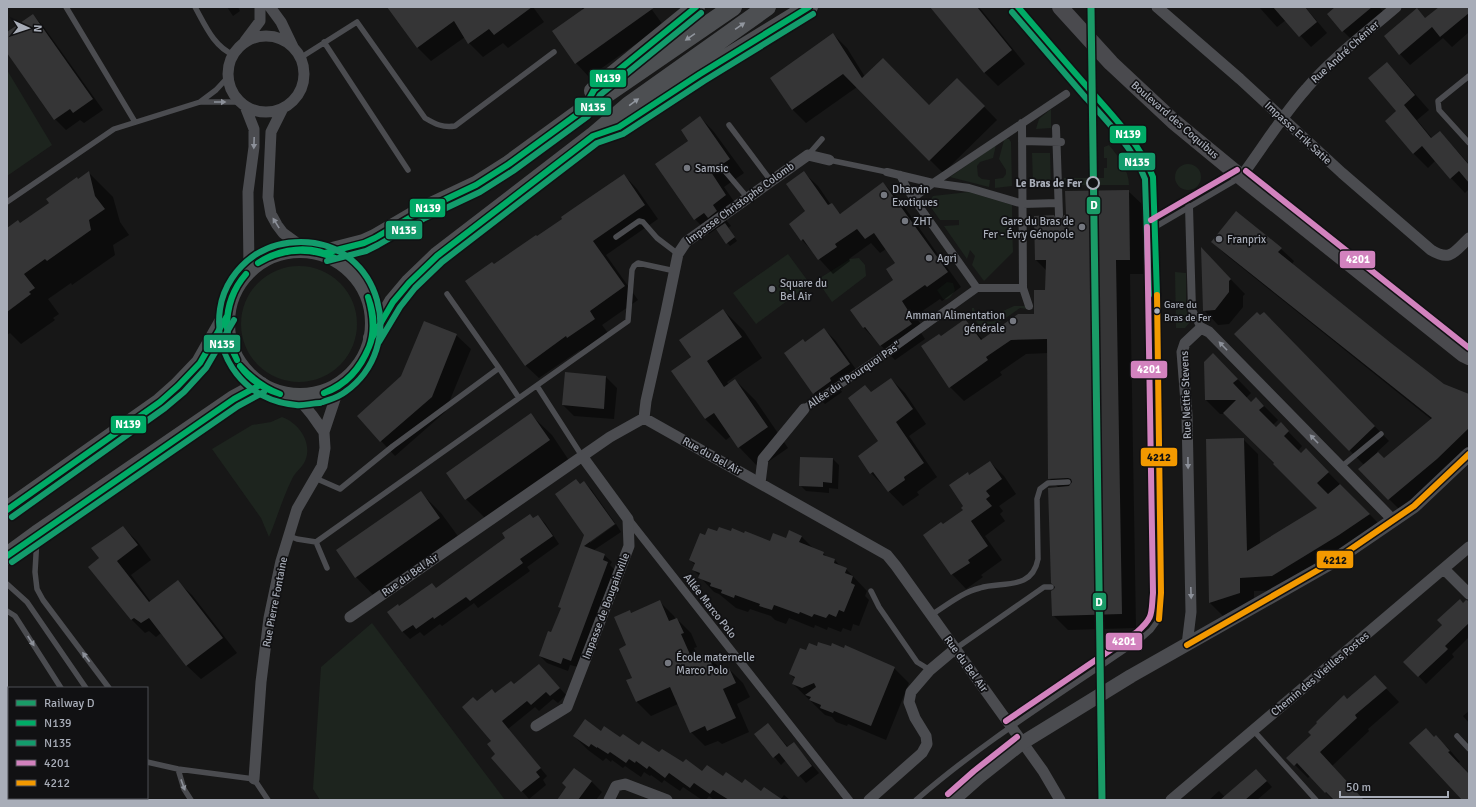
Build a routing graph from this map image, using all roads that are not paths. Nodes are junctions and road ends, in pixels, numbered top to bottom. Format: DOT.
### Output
graph roads {
  1 [pos="66,7"];
  2 [pos="195,7"];
  3 [pos="260,7"];
  4 [pos="270,7"];
  5 [pos="696,7"];
  6 [pos="733,7"];
  7 [pos="767,7"];
  8 [pos="809,7"];
  9 [pos="1060,7"];
  10 [pos="1157,7"];
  11 [pos="1396,7"];
  12 [pos="324,42"];
  13 [pos="243,44"];
  14 [pos="294,48"];
  15 [pos="554,52"];
  16 [pos="234,55"];
  17 [pos="300,58"];
  18 [pos="229,76"];
  19 [pos="1469,76"];
  20 [pos="1066,94"];
  21 [pos="200,102"];
  22 [pos="243,104"];
  23 [pos="283,108"];
  24 [pos="583,110"];
  25 [pos="1282,118"];
  26 [pos="135,122"];
  27 [pos="1022,123"];
  28 [pos="729,125"];
  29 [pos="1056,128"];
  30 [pos="593,136"];
  31 [pos="822,139"];
  32 [pos="1022,141"];
  33 [pos="1059,142"];
  34 [pos="1469,143"];
  35 [pos="808,155"];
  36 [pos="829,160"];
  37 [pos="408,170"];
  38 [pos="724,170"];
  39 [pos="886,172"];
  40 [pos="900,175"];
  41 [pos="1241,177"];
  42 [pos="771,181"];
  43 [pos="933,183"];
  44 [pos="747,198"];
  45 [pos="913,198"];
  46 [pos="7,202"];
  47 [pos="1023,204"];
  48 [pos="1058,204"];
  49 [pos="1189,207"];
  50 [pos="1059,215"];
  51 [pos="1155,226"];
  52 [pos="616,237"];
  53 [pos="1469,238"];
  54 [pos="305,249"];
  55 [pos="325,253"];
  56 [pos="678,254"];
  57 [pos="249,269"];
  58 [pos="675,271"];
  59 [pos="977,288"];
  60 [pos="1023,288"];
  61 [pos="447,294"];
  62 [pos="1029,306"];
  63 [pos="227,316"];
  64 [pos="1202,328"];
  65 [pos="372,338"];
  66 [pos="1469,357"];
  67 [pos="499,368"];
  68 [pos="260,385"];
  69 [pos="537,386"];
  70 [pos="339,387"];
  71 [pos="297,397"];
  72 [pos="519,398"];
  73 [pos="804,408"];
  74 [pos="644,418"];
  75 [pos="324,432"];
  76 [pos="1381,434"];
  77 [pos="1469,454"];
  78 [pos="582,456"];
  79 [pos="1341,467"];
  80 [pos="315,478"];
  81 [pos="1068,482"];
  82 [pos="760,484"];
  83 [pos="7,510"];
  84 [pos="628,519"];
  85 [pos="1393,520"];
  86 [pos="37,534"];
  87 [pos="289,536"];
  88 [pos="316,542"];
  89 [pos="1469,547"];
  90 [pos="7,556"];
  91 [pos="328,568"];
  92 [pos="1444,569"];
  93 [pos="7,584"];
  94 [pos="1051,587"];
  95 [pos="871,591"];
  96 [pos="1469,594"];
  97 [pos="7,611"];
  98 [pos="931,615"];
  99 [pos="350,617"];
  100 [pos="1159,619"];
  101 [pos="1187,645"];
  102 [pos="955,649"];
  103 [pos="930,670"];
  104 [pos="60,687"];
  105 [pos="85,687"];
  106 [pos="108,687"];
  107 [pos="536,726"];
  108 [pos="1011,728"];
  109 [pos="1253,730"];
  110 [pos="1457,736"];
  111 [pos="1022,743"];
  112 [pos="1469,749"];
  113 [pos="148,762"];
  114 [pos="178,769"];
  115 [pos="254,779"];
  116 [pos="191,800"];
  117 [pos="268,800"];
  118 [pos="609,800"];
  119 [pos="667,800"];
  120 [pos="849,800"];
  121 [pos="870,800"];
  122 [pos="916,800"];
  123 [pos="953,800"];
  124 [pos="1060,800"];
  125 [pos="1171,800"];
  126 [pos="1316,800"];
  1 -- 26 [label="lane"];
  2 -- 16 [label="lane"];
  3 -- 13 [label="street"];
  4 -- 14 [label="street"];
  5 -- 24 [label="main road"];
  6 -- 24 [label="main road, one-way"];
  30 -- 7 [label="main road, one-way"];
  8 -- 30 [label="main road"];
  9 -- 41 [label="main road, Boulevard des Coquibus"];
  10 -- 25 [label="street, Impasse Erik Satie"];
  11 -- 25 [label="street, Rue André Chénier"];
  12 -- 15 [label="lane"];
  12 -- 17 [label="lane"];
  12 -- 37 [label="lane"];
  13 -- 14 [label="street"];
  13 -- 16 [label="street"];
  14 -- 17 [label="street"];
  16 -- 18 [label="street"];
  17 -- 23 [label="street"];
  18 -- 21 [label="lane"];
  18 -- 22 [label="street"];
  19 -- 34 [label="lane"];
  20 -- 27 [label="street"];
  21 -- 22 [label="lane, one-way"];
  21 -- 26 [label="lane"];
  22 -- 23 [label="street"];
  22 -- 57 [label="street, one-way"];
  54 -- 23 [label="street, one-way"];
  24 -- 55 [label="main road"];
  25 -- 41 [label="street, Rue André Chénier"];
  25 -- 53 [label="street, Impasse Erik Satie"];
  26 -- 46 [label="lane"];
  27 -- 32 [label="street"];
  27 -- 43 [label="street"];
  28 -- 42 [label="lane"];
  29 -- 33 [label="street"];
  30 -- 65 [label="main road"];
  31 -- 35 [label="lane"];
  32 -- 33 [label="street"];
  32 -- 47 [label="street"];
  33 -- 48 [label="street"];
  35 -- 36 [label="street"];
  35 -- 42 [label="street, Impasse Christophe Colomb"];
  36 -- 39 [label="lane"];
  38 -- 44 [label="lane"];
  39 -- 40 [label="street"];
  40 -- 43 [label="street"];
  40 -- 45 [label="street"];
  41 -- 49 [label="lane"];
  41 -- 66 [label="main road, Boulevard des Coquibus"];
  42 -- 44 [label="street, Impasse Christophe Colomb"];
  43 -- 45 [label="street"];
  43 -- 47 [label="street"];
  44 -- 56 [label="street, Impasse Christophe Colomb"];
  45 -- 59 [label="street"];
  47 -- 48 [label="street"];
  47 -- 60 [label="street"];
  48 -- 50 [label="street"];
  49 -- 51 [label="lane"];
  49 -- 64 [label="street"];
  52 -- 56 [label="lane"];
  54 -- 55 [label="main road"];
  54 -- 57 [label="main road"];
  55 -- 65 [label="main road"];
  56 -- 58 [label="street, Impasse Christophe Colomb"];
  57 -- 63 [label="main road"];
  58 -- 69 [label="lane"];
  58 -- 74 [label="street, Impasse Christophe Colomb"];
  59 -- 60 [label="street"];
  59 -- 73 [label="street, Allée du \"Pourquoi Pas\""];
  60 -- 62 [label="street"];
  61 -- 67 [label="lane"];
  63 -- 68 [label="main road"];
  63 -- 83 [label="main road"];
  79 -- 64 [label="street, one-way"];
  64 -- 101 [label="street, Rue Nettie Stevens, one-way"];
  65 -- 70 [label="main road"];
  67 -- 72 [label="lane"];
  67 -- 80 [label="lane"];
  68 -- 71 [label="main road"];
  68 -- 86 [label="main road"];
  69 -- 72 [label="lane"];
  69 -- 78 [label="lane"];
  70 -- 71 [label="main road"];
  70 -- 75 [label="street, Rue Pierre Fontaine"];
  71 -- 75 [label="street"];
  72 -- 88 [label="lane"];
  73 -- 82 [label="street, Allée du \"Pourquoi Pas\""];
  74 -- 78 [label="street, Rue du Bel Air"];
  74 -- 82 [label="street, Rue du Bel Air"];
  75 -- 80 [label="street, Rue Pierre Fontaine"];
  76 -- 79 [label="lane"];
  77 -- 85 [label="street"];
  78 -- 84 [label="street"];
  78 -- 99 [label="street, Rue du Bel Air"];
  79 -- 85 [label="street"];
  80 -- 87 [label="street, Rue Pierre Fontaine"];
  81 -- 98 [label="lane"];
  82 -- 98 [label="street, Rue du Bel Air"];
  84 -- 107 [label="street, Impasse de Bougainville"];
  84 -- 120 [label="street, Allée Marco Polo"];
  85 -- 101 [label="street"];
  86 -- 90 [label="main road"];
  106 -- 86 [label="lane, one-way"];
  87 -- 88 [label="lane"];
  87 -- 115 [label="street, Rue Pierre Fontaine"];
  88 -- 91 [label="lane"];
  89 -- 92 [label="street, Chemin des Vieilles Postes"];
  92 -- 96 [label="street"];
  92 -- 109 [label="street, Chemin des Vieilles Postes"];
  93 -- 105 [label="lane"];
  94 -- 102 [label="lane"];
  95 -- 103 [label="lane"];
  97 -- 104 [label="lane, one-way"];
  98 -- 102 [label="street, Rue du Bel Air"];
  100 -- 108 [label="lane"];
  101 -- 111 [label="street"];
  102 -- 103 [label="street"];
  102 -- 108 [label="street, Rue du Bel Air"];
  103 -- 121 [label="street"];
  108 -- 111 [label="street, Rue du Bel Air"];
  108 -- 122 [label="lane"];
  109 -- 125 [label="street, Chemin des Vieilles Postes"];
  109 -- 126 [label="lane"];
  110 -- 112 [label="lane"];
  111 -- 123 [label="street"];
  111 -- 124 [label="street, Rue du Bel Air"];
  113 -- 114 [label="lane"];
  114 -- 115 [label="lane"];
  114 -- 116 [label="lane, one-way"];
  115 -- 117 [label="lane"];
  118 -- 119 [label="street"];
}
